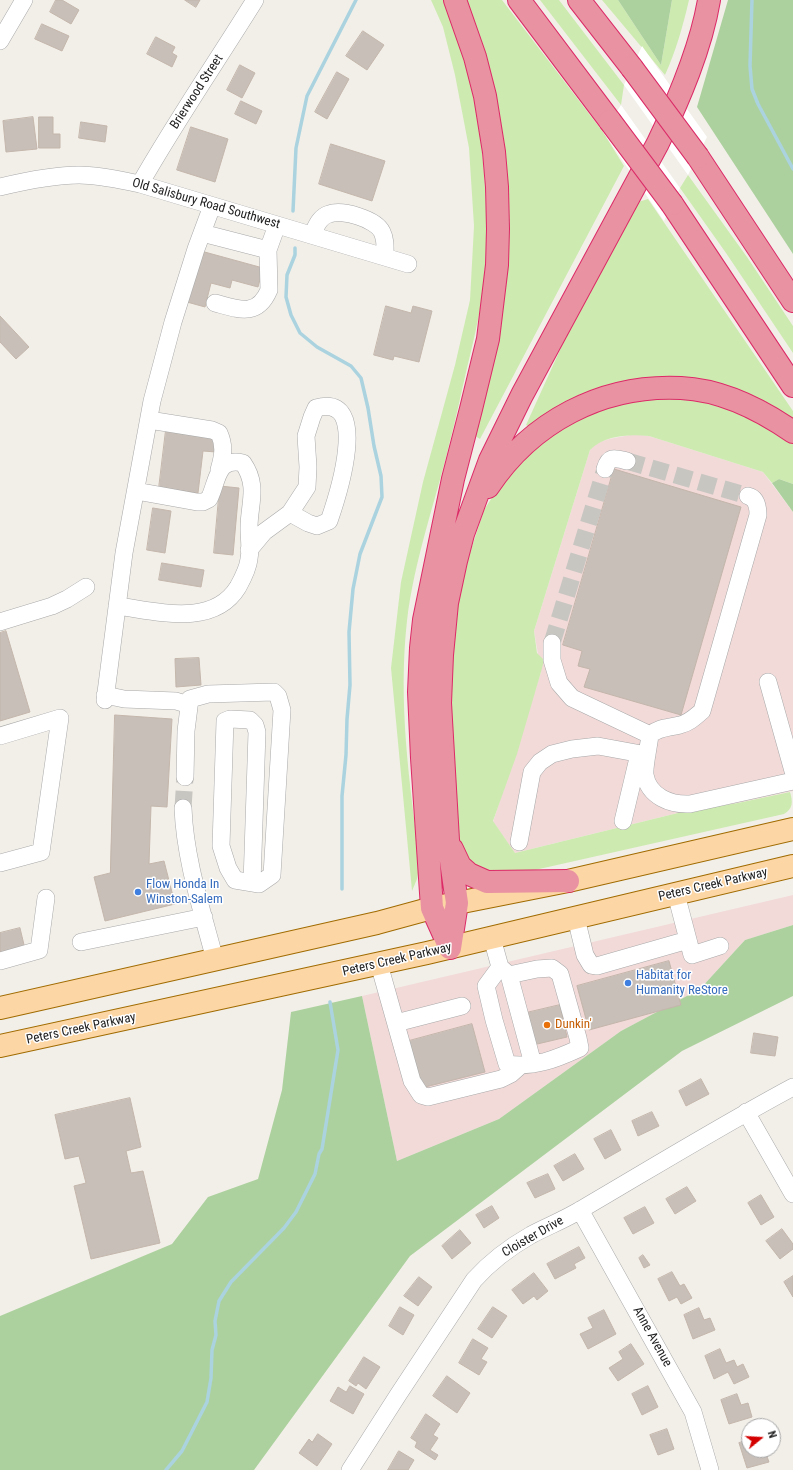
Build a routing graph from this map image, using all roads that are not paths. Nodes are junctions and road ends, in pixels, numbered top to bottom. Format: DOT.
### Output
graph roads {
  1 [pos="24,0"];
  2 [pos="255,0"];
  3 [pos="455,0"];
  4 [pos="519,0"];
  5 [pos="695,0"];
  6 [pos="709,0"];
  7 [pos="586,5"];
  8 [pos="0,41"];
  9 [pos="140,184"];
  10 [pos="0,185"];
  11 [pos="212,206"];
  12 [pos="277,225"];
  13 [pos="202,233"];
  14 [pos="312,235"];
  15 [pos="268,250"];
  16 [pos="385,257"];
  17 [pos="408,264"];
  18 [pos="793,301"];
  19 [pos="215,303"];
  20 [pos="793,386"];
  21 [pos="149,420"];
  22 [pos="793,432"];
  23 [pos="627,462"];
  24 [pos="605,469"];
  25 [pos="219,470"];
  26 [pos="136,491"];
  27 [pos="748,496"];
  28 [pos="290,513"];
  29 [pos="463,534"];
  30 [pos="249,550"];
  31 [pos="86,587"];
  32 [pos="117,606"];
  33 [pos="424,620"];
  34 [pos="0,622"];
  35 [pos="552,643"];
  36 [pos="768,682"];
  37 [pos="188,705"];
  38 [pos="653,732"];
  39 [pos="0,736"];
  40 [pos="643,755"];
  41 [pos="793,771"];
  42 [pos="185,777"];
  43 [pos="793,781"];
  44 [pos="183,808"];
  45 [pos="623,821"];
  46 [pos="793,829"];
  47 [pos="448,840"];
  48 [pos="519,842"];
  49 [pos="0,863"];
  50 [pos="793,866"];
  51 [pos="568,881"];
  52 [pos="252,883"];
  53 [pos="676,894"];
  54 [pos="46,898"];
  55 [pos="456,903"];
  56 [pos="432,908"];
  57 [pos="204,917"];
  58 [pos="576,918"];
  59 [pos="492,938"];
  60 [pos="688,940"];
  61 [pos="81,942"];
  62 [pos="720,946"];
  63 [pos="450,948"];
  64 [pos="215,960"];
  65 [pos="0,961"];
  66 [pos="379,964"];
  67 [pos="504,971"];
  68 [pos="462,1006"];
  69 [pos="0,1008"];
  70 [pos="396,1023"];
  71 [pos="0,1046"];
  72 [pos="527,1065"];
  73 [pos="793,1087"];
  74 [pos="746,1112"];
  75 [pos="793,1194"];
  76 [pos="580,1210"];
  77 [pos="350,1470"];
  78 [pos="710,1470"];
  1 -- 8 [label="street"];
  2 -- 9 [label="street, Brierwood Street"];
  3 -- 33 [label="highway"];
  4 -- 20 [label="highway, bridge"];
  5 -- 33 [label="highway"];
  6 -- 29 [label="highway"];
  7 -- 18 [label="highway, bridge"];
  9 -- 10 [label="street, Old Salisbury Road Southwest"];
  9 -- 11 [label="street, Old Salisbury Road Southwest"];
  11 -- 12 [label="street, Old Salisbury Road Southwest"];
  11 -- 13 [label="street"];
  12 -- 14 [label="street, Old Salisbury Road Southwest"];
  12 -- 15 [label="street"];
  13 -- 15 [label="street"];
  13 -- 21 [label="street"];
  14 -- 16 [label="street, Old Salisbury Road Southwest"];
  14 -- 16 [label="street"];
  15 -- 19 [label="street"];
  16 -- 17 [label="street, Old Salisbury Road Southwest"];
  21 -- 25 [label="street"];
  21 -- 26 [label="street"];
  22 -- 29 [label="highway"];
  23 -- 24 [label="street"];
  25 -- 26 [label="street"];
  25 -- 30 [label="street"];
  26 -- 32 [label="street"];
  27 -- 38 [label="street"];
  28 -- 28 [label="street"];
  28 -- 30 [label="street"];
  29 -- 47 [label="highway"];
  30 -- 32 [label="street"];
  31 -- 34 [label="street"];
  32 -- 37 [label="street"];
  33 -- 56 [label="highway"];
  35 -- 38 [label="street"];
  36 -- 41 [label="street"];
  37 -- 42 [label="street"];
  37 -- 52 [label="street"];
  38 -- 40 [label="street"];
  39 -- 49 [label="street"];
  40 -- 43 [label="street"];
  40 -- 45 [label="street"];
  40 -- 48 [label="street"];
  44 -- 57 [label="street"];
  46 -- 51 [label="main road"];
  47 -- 51 [label="highway"];
  47 -- 55 [label="highway"];
  50 -- 53 [label="main road, Peters Creek Parkway"];
  51 -- 55 [label="main road"];
  52 -- 52 [label="street"];
  53 -- 58 [label="main road, Peters Creek Parkway"];
  53 -- 60 [label="street"];
  54 -- 65 [label="street"];
  55 -- 56 [label="main road"];
  55 -- 63 [label="highway"];
  56 -- 63 [label="highway"];
  56 -- 64 [label="main road"];
  57 -- 61 [label="street"];
  57 -- 64 [label="street"];
  58 -- 59 [label="main road, Peters Creek Parkway"];
  58 -- 60 [label="street"];
  59 -- 63 [label="main road, Peters Creek Parkway"];
  59 -- 67 [label="street"];
  60 -- 62 [label="street"];
  63 -- 66 [label="main road, Peters Creek Parkway"];
  64 -- 69 [label="main road"];
  66 -- 70 [label="street"];
  66 -- 71 [label="main road, Peters Creek Parkway"];
  67 -- 72 [label="street"];
  67 -- 72 [label="street"];
  67 -- 72 [label="street"];
  68 -- 70 [label="street"];
  70 -- 72 [label="street"];
  73 -- 74 [label="street, Cloister Drive"];
  74 -- 75 [label="street"];
  74 -- 76 [label="street, Cloister Drive"];
  76 -- 77 [label="street, Cloister Drive"];
  76 -- 78 [label="street, Anne Avenue"];
}
